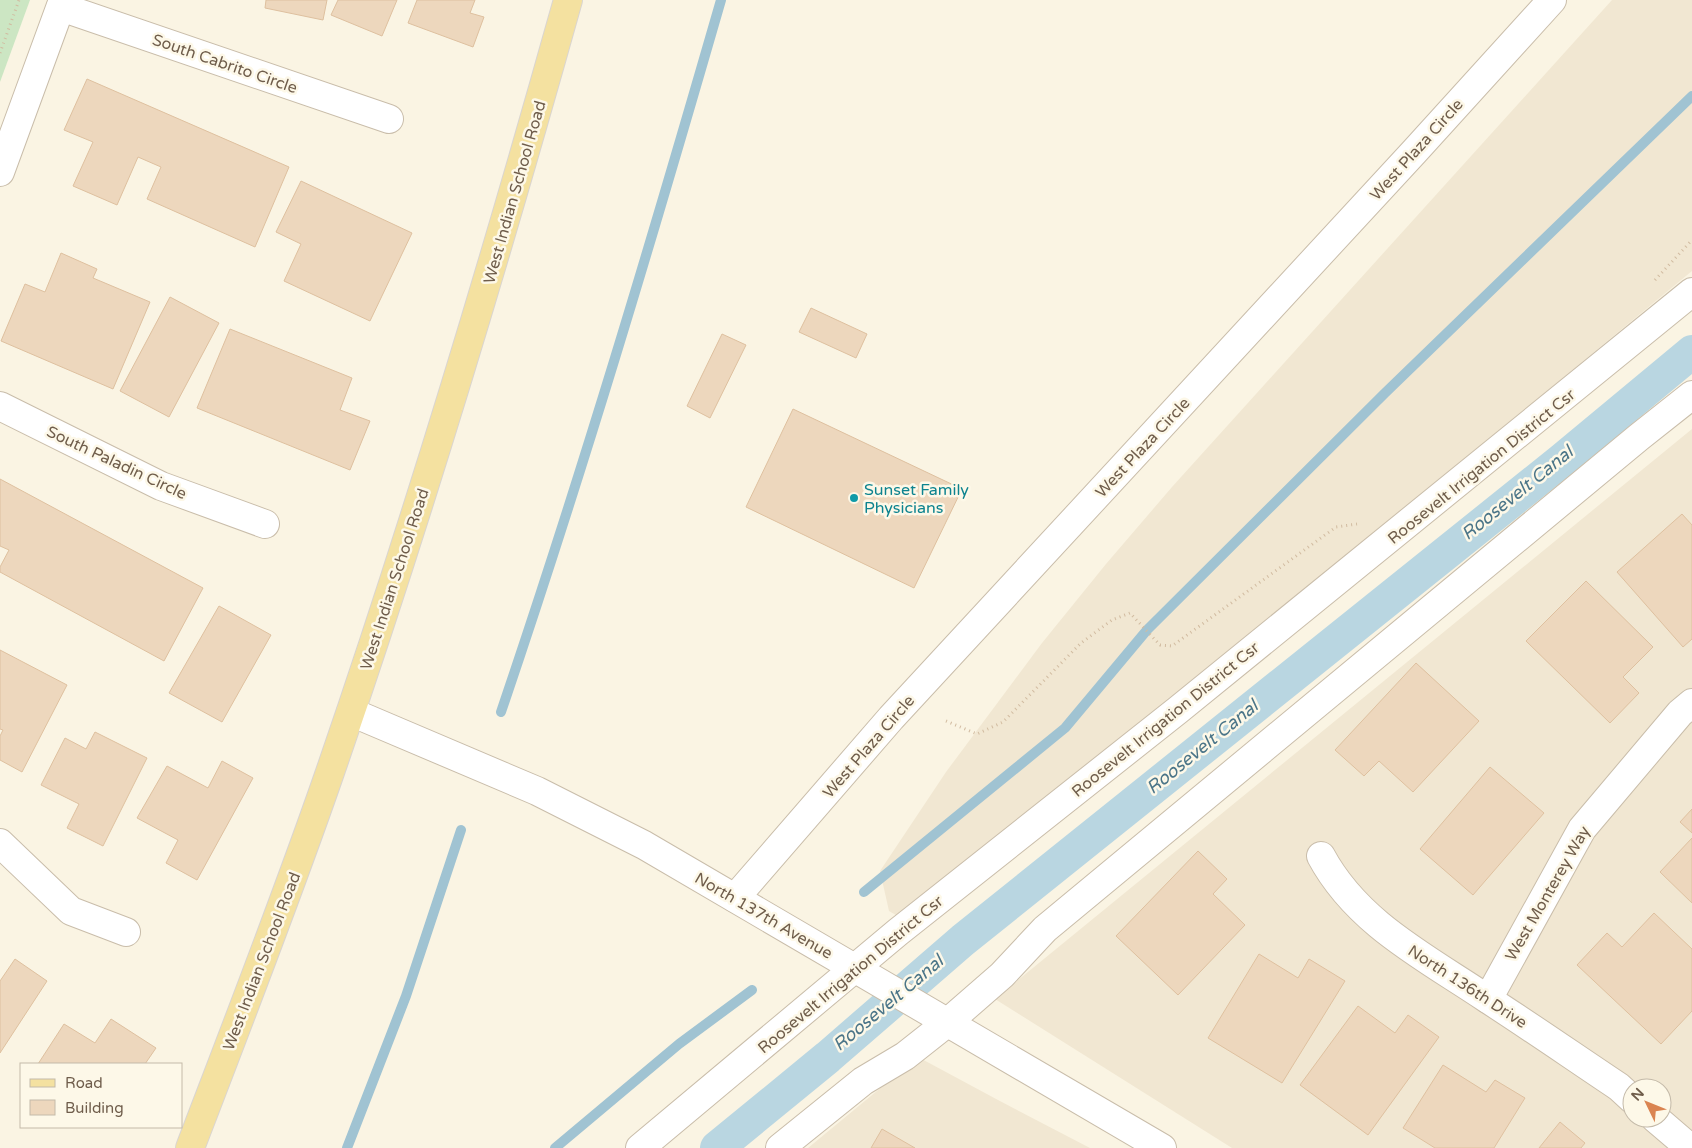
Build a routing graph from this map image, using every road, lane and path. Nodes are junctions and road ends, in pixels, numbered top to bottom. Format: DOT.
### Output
graph roads {
  1 [pos="19,0"];
  2 [pos="568,0"];
  3 [pos="1552,0"];
  4 [pos="62,4"];
  5 [pos="0,53"];
  6 [pos="389,119"];
  7 [pos="0,172"];
  8 [pos="1692,240"];
  9 [pos="1653,282"];
  10 [pos="1692,292"];
  11 [pos="1692,395"];
  12 [pos="0,406"];
  13 [pos="1362,523"];
  14 [pos="265,524"];
  15 [pos="1692,702"];
  16 [pos="351,712"];
  17 [pos="946,721"];
  18 [pos="0,843"];
  19 [pos="1321,856"];
  20 [pos="735,898"];
  21 [pos="126,932"];
  22 [pos="865,974"];
  23 [pos="1488,999"];
  24 [pos="942,1019"];
  25 [pos="1622,1091"];
  26 [pos="1667,1128"];
  27 [pos="190,1148"];
  28 [pos="640,1148"];
  29 [pos="780,1148"];
  30 [pos="1162,1148"];
  31 [pos="1690,1148"];
  1 -- 5 [label="path"];
  2 -- 16 [label="main road, West Indian School Road"];
  3 -- 20 [label="street, West Plaza Circle"];
  4 -- 6 [label="street, South Cabrito Circle"];
  4 -- 7 [label="street"];
  8 -- 9 [label="path"];
  10 -- 22 [label="street, Roosevelt Irrigation District Csr"];
  11 -- 24 [label="street"];
  12 -- 14 [label="street, South Paladin Circle"];
  13 -- 17 [label="path"];
  15 -- 23 [label="street, West Monterey Way"];
  16 -- 20 [label="street, North 137th Avenue"];
  16 -- 27 [label="main road, West Indian School Road"];
  18 -- 21 [label="street"];
  19 -- 23 [label="street, North 136th Drive"];
  20 -- 22 [label="street, North 137th Avenue"];
  22 -- 24 [label="street, North 137th Avenue"];
  22 -- 28 [label="street, Roosevelt Irrigation District Csr"];
  23 -- 25 [label="street, North 136th Drive"];
  24 -- 29 [label="street"];
  24 -- 30 [label="street, North 137th Avenue"];
  26 -- 31 [label="street"];
}
